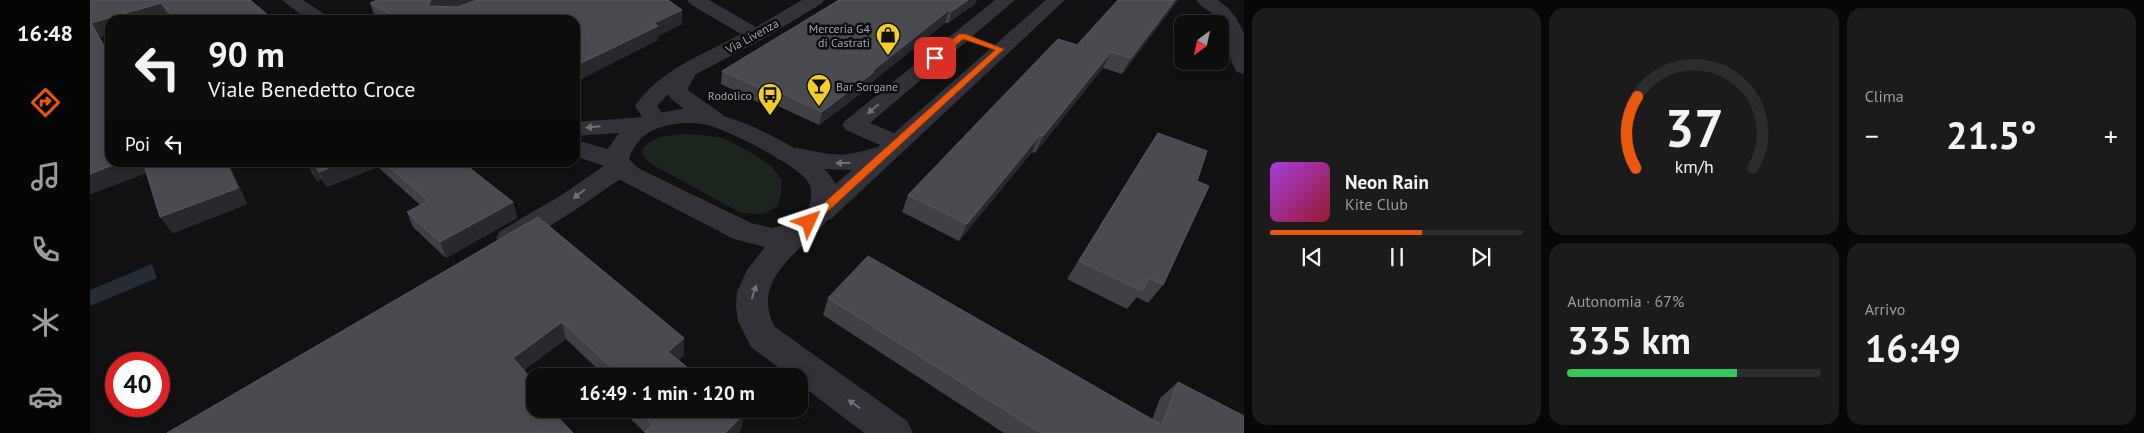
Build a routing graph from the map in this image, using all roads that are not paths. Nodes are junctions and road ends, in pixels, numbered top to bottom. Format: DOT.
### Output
graph roads {
  1 [pos="291,0"];
  2 [pos="696,0"];
  3 [pos="815,0"];
  4 [pos="1006,0"];
  5 [pos="1056,0"];
  6 [pos="1205,0"];
  7 [pos="313,15"];
  8 [pos="756,35"];
  9 [pos="962,36"];
  10 [pos="1000,49"];
  11 [pos="1244,68"];
  12 [pos="688,70"];
  13 [pos="714,119"];
  14 [pos="650,122"];
  15 [pos="580,129"];
  16 [pos="893,147"];
  17 [pos="580,149"];
  18 [pos="786,154"];
  19 [pos="618,164"];
  20 [pos="809,222"];
  21 [pos="486,252"];
  22 [pos="894,433"];
  1 -- 7 [label="street"];
  2 -- 8 [label="street"];
  3 -- 8 [label="street, Via Livenza"];
  4 -- 9 [label="street"];
  5 -- 10 [label="street"];
  6 -- 11 [label="street"];
  8 -- 12 [label="street, Via Livenza"];
  9 -- 10 [label="street"];
  9 -- 16 [label="street, one-way"];
  10 -- 16 [label="street"];
  12 -- 13 [label="street"];
  12 -- 14 [label="street, Via Livenza"];
  13 -- 14 [label="street"];
  13 -- 18 [label="street"];
  14 -- 15 [label="street, one-way"];
  14 -- 19 [label="street"];
  16 -- 18 [label="street, one-way"];
  16 -- 20 [label="street"];
  17 -- 19 [label="street"];
  18 -- 20 [label="street"];
  19 -- 20 [label="street"];
  19 -- 21 [label="street, one-way"];
  22 -- 20 [label="street, one-way"];
}
